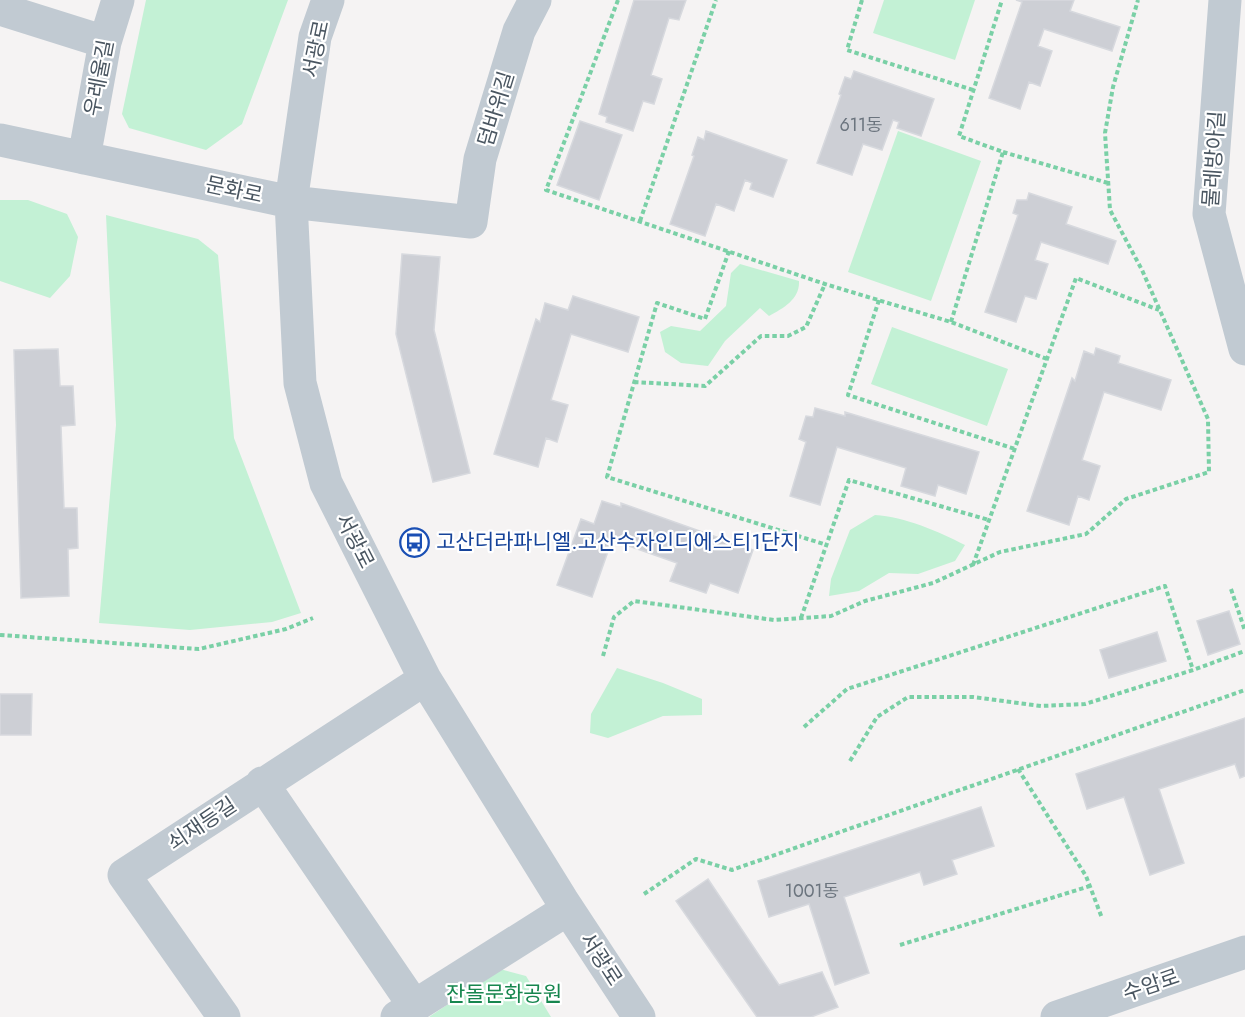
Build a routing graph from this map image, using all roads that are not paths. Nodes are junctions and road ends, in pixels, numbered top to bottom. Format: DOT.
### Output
graph roads {
  1 [pos="118,0"];
  2 [pos="328,0"];
  3 [pos="535,0"];
  4 [pos="1225,0"];
  5 [pos="0,9"];
  6 [pos="105,42"];
  7 [pos="0,140"];
  8 [pos="84,158"];
  9 [pos="291,202"];
  10 [pos="471,222"];
  11 [pos="1245,349"];
  12 [pos="425,679"];
  13 [pos="262,783"];
  14 [pos="568,909"];
  15 [pos="1245,952"];
  16 [pos="406,1012"];
  17 [pos="224,1017"];
  18 [pos="639,1017"];
  19 [pos="1057,1017"];
  1 -- 6 [label="street, 우레울길"];
  2 -- 9 [label="street, 서광로"];
  3 -- 10 [label="street, 덤바위길"];
  4 -- 11 [label="street, 물레방아길"];
  5 -- 6 [label="street"];
  6 -- 8 [label="street, 우레울길"];
  7 -- 8 [label="street, 문화로"];
  8 -- 9 [label="street, 문화로"];
  9 -- 10 [label="street, 문화로"];
  9 -- 12 [label="street, 서광로"];
  12 -- 13 [label="street, 쇠재등길"];
  12 -- 14 [label="street, 서광로"];
  13 -- 16 [label="street"];
  13 -- 17 [label="street, 쇠재등길"];
  14 -- 16 [label="street"];
  14 -- 18 [label="street, 서광로"];
  15 -- 19 [label="street, 수암로"];
}
